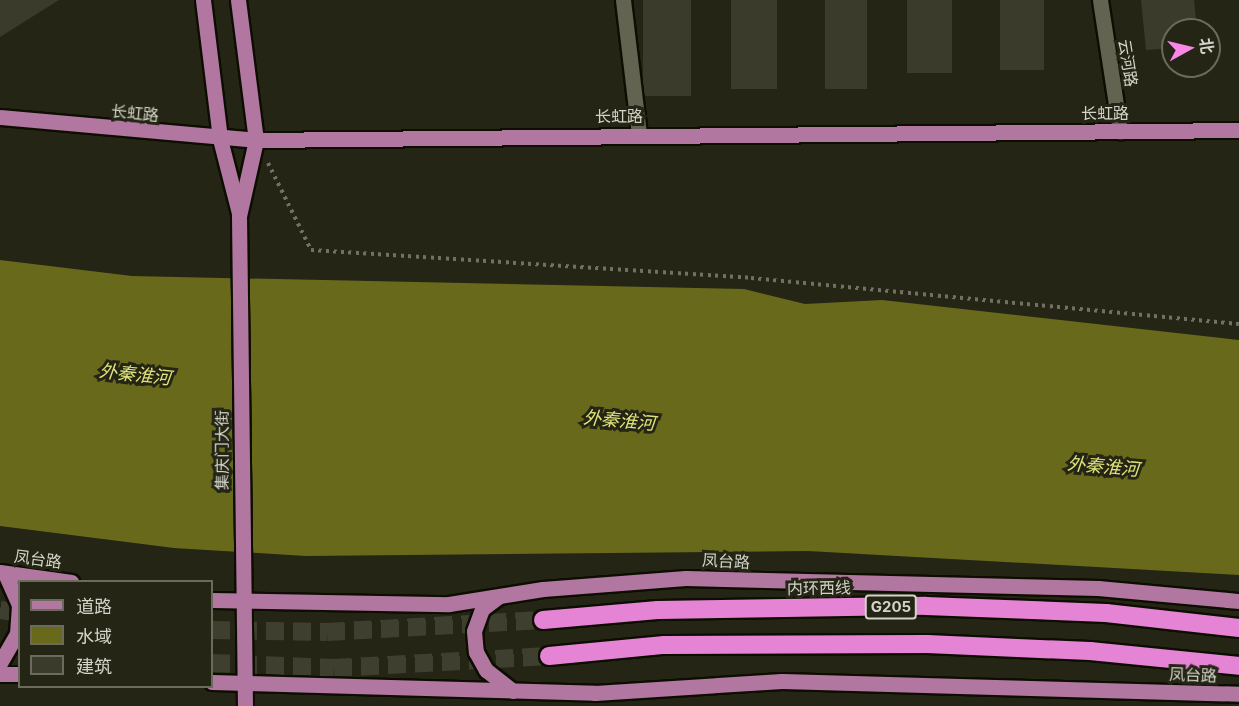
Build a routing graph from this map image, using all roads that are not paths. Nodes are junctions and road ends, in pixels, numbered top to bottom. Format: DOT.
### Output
graph roads {
  1 [pos="202,0"];
  2 [pos="238,0"];
  3 [pos="623,0"];
  4 [pos="1100,0"];
  5 [pos="0,117"];
  6 [pos="1239,130"];
  7 [pos="1120,131"];
  8 [pos="639,134"];
  9 [pos="220,139"];
  10 [pos="256,140"];
  11 [pos="239,216"];
  12 [pos="3,572"];
  13 [pos="57,580"];
  14 [pos="501,596"];
  15 [pos="213,600"];
  16 [pos="1239,601"];
  17 [pos="18,603"];
  18 [pos="241,604"];
  19 [pos="18,620"];
  20 [pos="543,620"];
  21 [pos="1239,628"];
  22 [pos="549,656"];
  23 [pos="0,663"];
  24 [pos="1239,666"];
  25 [pos="0,674"];
  26 [pos="18,675"];
  27 [pos="213,682"];
  28 [pos="245,684"];
  29 [pos="513,691"];
  30 [pos="1239,694"];
  31 [pos="245,706"];
  1 -- 9 [label="main road, 集庆门大街"];
  2 -- 10 [label="main road, 集庆门大街"];
  3 -- 8 [label="street"];
  4 -- 7 [label="street, 云河路"];
  5 -- 9 [label="main road, 长虹路"];
  6 -- 7 [label="main road, 长虹路"];
  7 -- 8 [label="main road, 长虹路"];
  8 -- 10 [label="main road, 长虹路"];
  9 -- 10 [label="main road, 长虹路"];
  9 -- 11 [label="main road, 集庆门大街"];
  10 -- 11 [label="main road, 集庆门大街"];
  11 -- 18 [label="main road, 集庆门大街"];
  12 -- 13 [label="main road, 凤台路"];
  12 -- 17 [label="main road"];
  14 -- 16 [label="main road, 凤台路"];
  14 -- 18 [label="main road, 凤台路"];
  14 -- 29 [label="main road"];
  15 -- 18 [label="main road, 凤台路"];
  18 -- 28 [label="main road, 集庆门大街"];
  19 -- 23 [label="main road"];
  20 -- 21 [label="highway, 内环西线 / G205"];
  22 -- 24 [label="highway, G205"];
  25 -- 26 [label="main road"];
  27 -- 28 [label="main road, 凤台路"];
  28 -- 29 [label="main road, 凤台路"];
  28 -- 31 [label="main road, 集庆门大街"];
  29 -- 30 [label="main road, 凤台路"];
}
